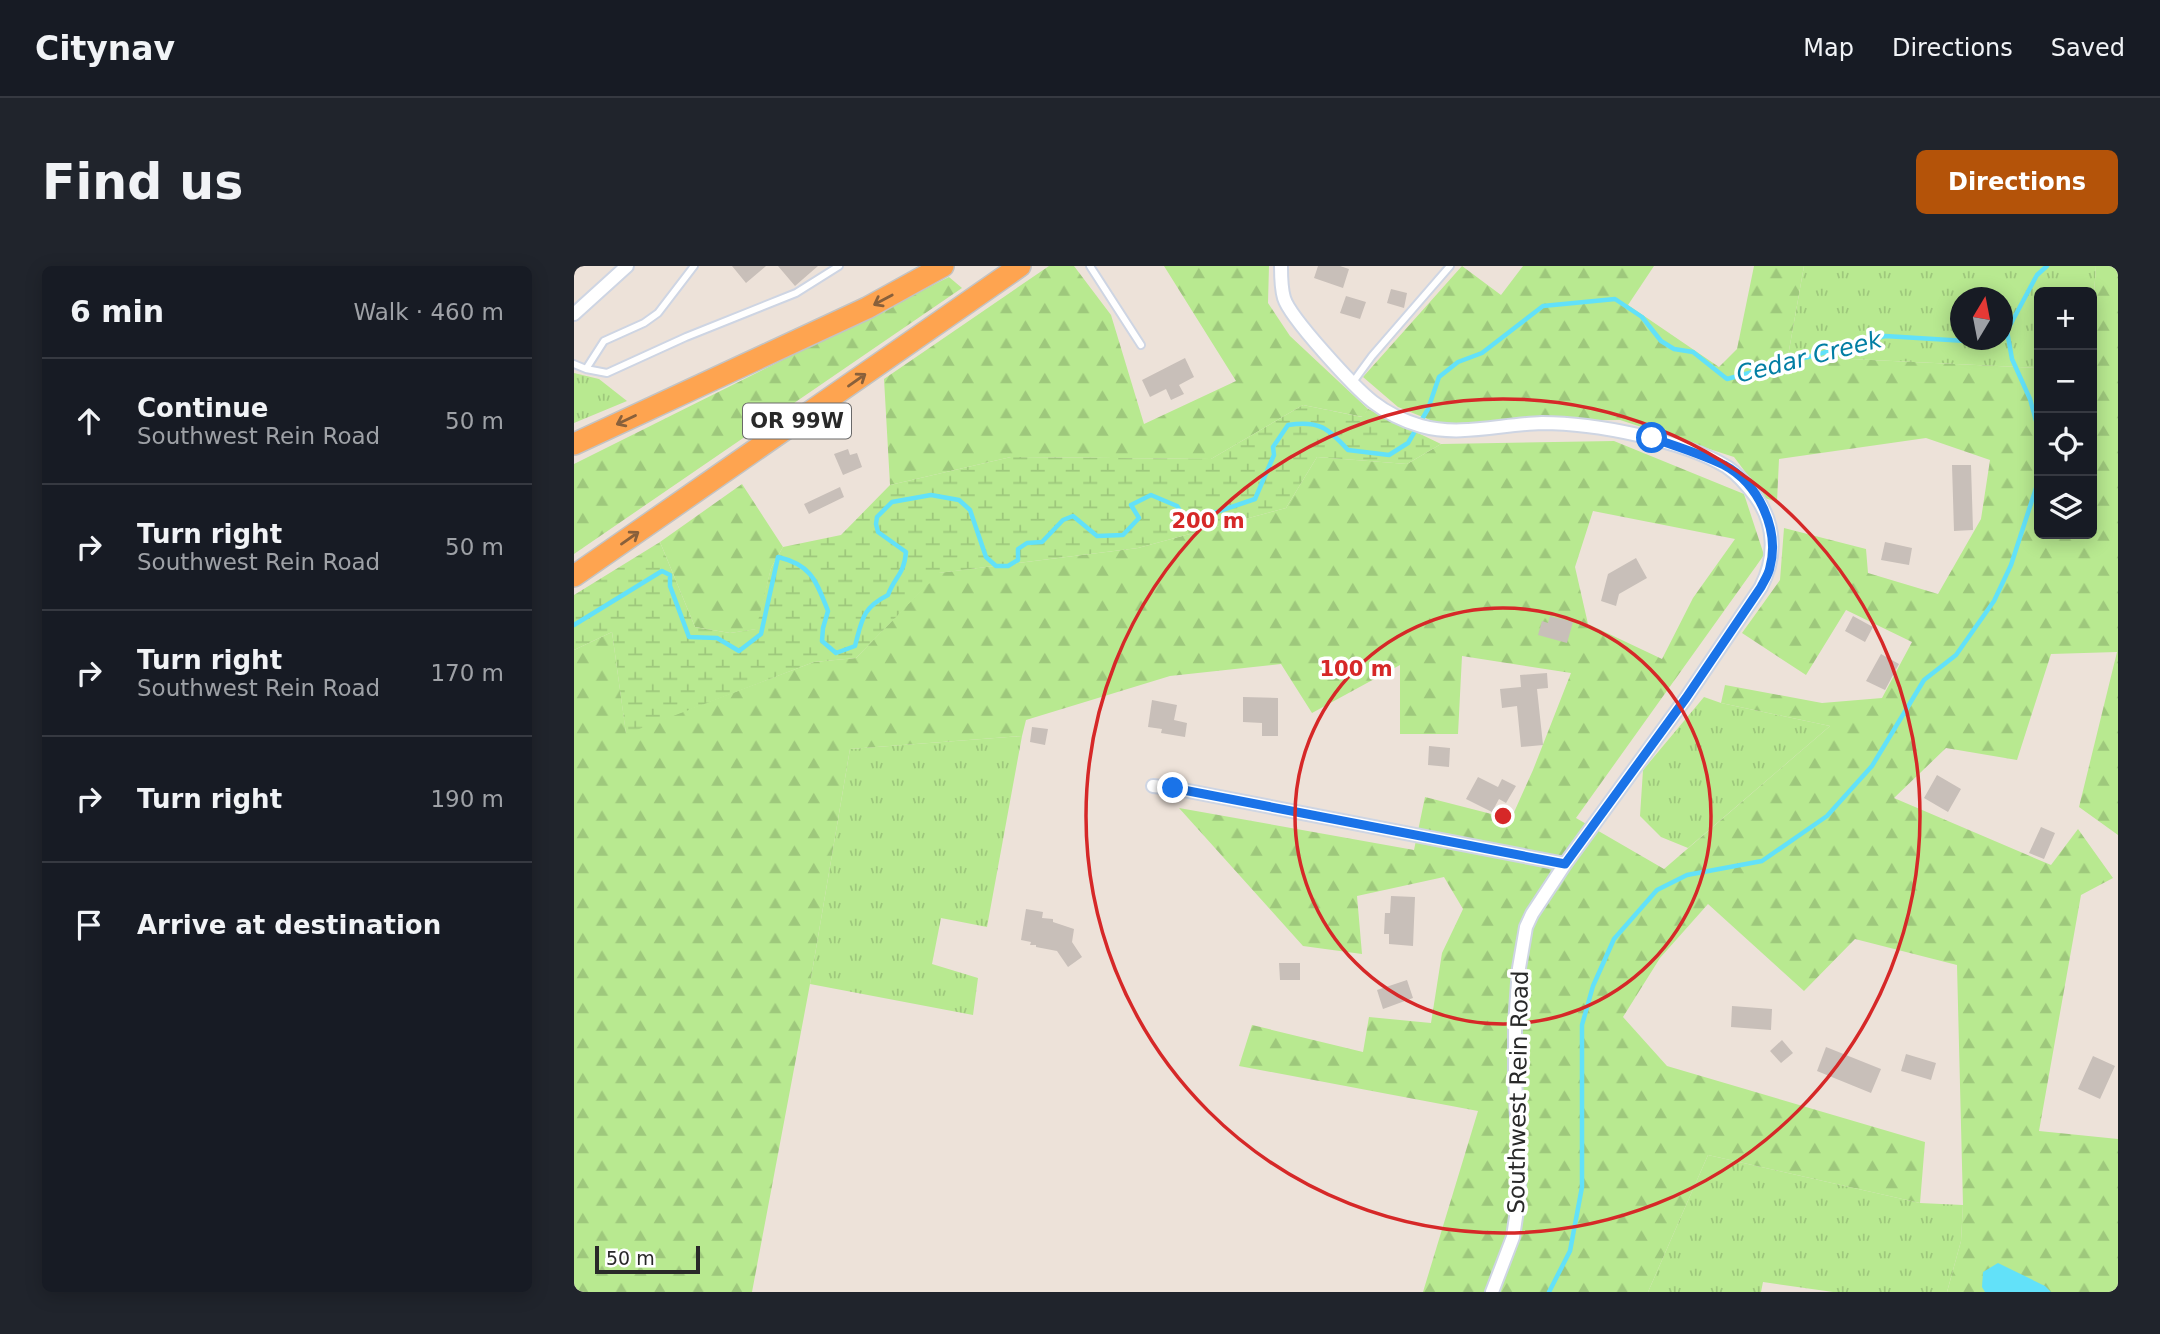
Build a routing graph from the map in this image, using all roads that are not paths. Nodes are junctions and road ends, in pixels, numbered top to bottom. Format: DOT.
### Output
graph roads {
  1 [pos="627,266"];
  2 [pos="694,266"];
  3 [pos="839,266"];
  4 [pos="943,266"];
  5 [pos="1020,266"];
  6 [pos="1090,266"];
  7 [pos="1280,266"];
  8 [pos="1450,266"];
  9 [pos="574,314"];
  10 [pos="1140,345"];
  11 [pos="574,364"];
  12 [pos="586,369"];
  13 [pos="1353,382"];
  14 [pos="574,444"];
  15 [pos="574,576"];
  16 [pos="1153,786"];
  17 [pos="1565,864"];
  18 [pos="1492,1292"];
  1 -- 9 [label="street"];
  2 -- 12 [label="lane"];
  3 -- 12 [label="lane"];
  4 -- 14 [label="highway, OR 99W, one-way"];
  15 -- 5 [label="highway, OR 99W, one-way"];
  6 -- 10 [label="lane"];
  7 -- 13 [label="street, Southwest Rein Road"];
  8 -- 13 [label="lane"];
  11 -- 12 [label="lane"];
  13 -- 17 [label="street, Southwest Rein Road"];
  16 -- 17 [label="street"];
  17 -- 18 [label="street, Southwest Rein Road"];
}
